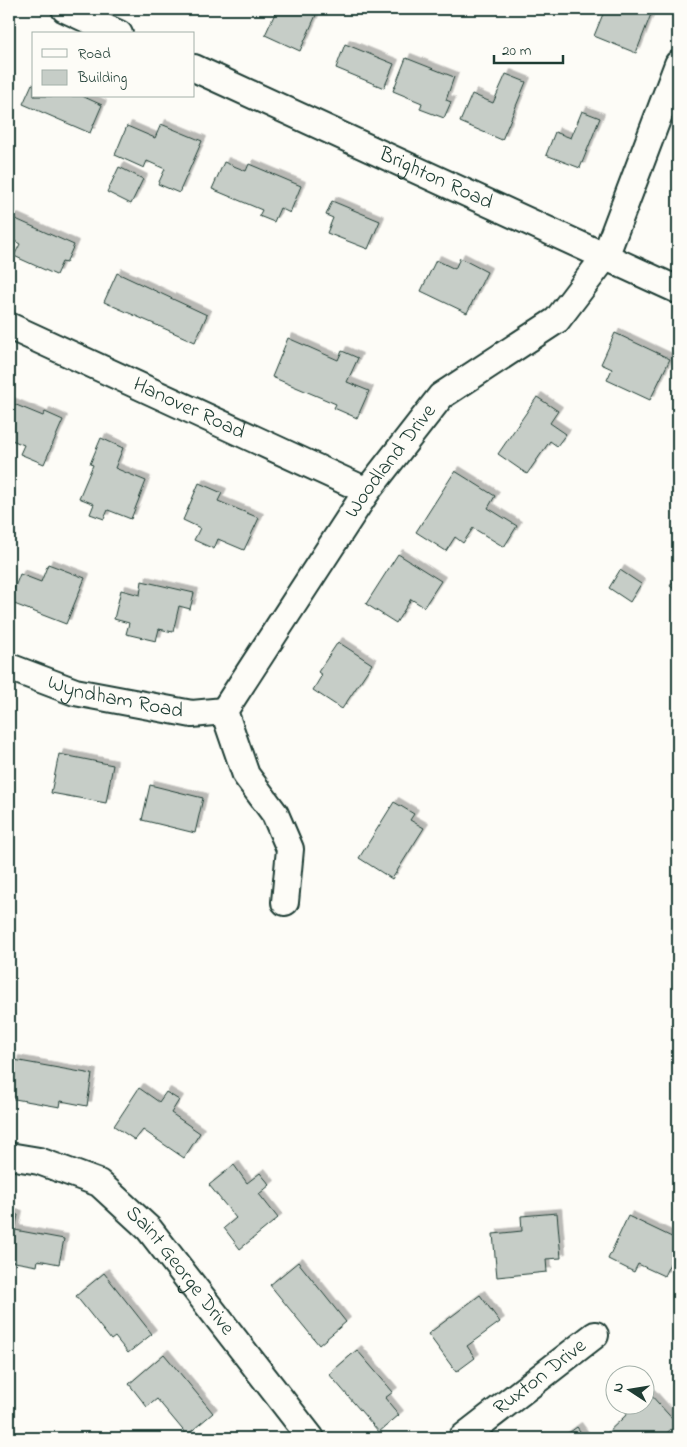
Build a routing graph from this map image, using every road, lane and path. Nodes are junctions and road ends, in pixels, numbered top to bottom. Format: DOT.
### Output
graph roads {
  1 [pos="65,9"];
  2 [pos="115,32"];
  3 [pos="678,64"];
  4 [pos="195,68"];
  5 [pos="605,257"];
  6 [pos="678,290"];
  7 [pos="9,326"];
  8 [pos="367,491"];
  9 [pos="9,667"];
  10 [pos="224,711"];
  11 [pos="285,902"];
  12 [pos="9,1156"];
  13 [pos="595,1335"];
  14 [pos="311,1438"];
  15 [pos="462,1438"];
  1 -- 2 [label="street"];
  3 -- 5 [label="street, Woodland Drive"];
  4 -- 5 [label="street, Brighton Road"];
  5 -- 6 [label="street, Brighton Road"];
  5 -- 8 [label="street, Woodland Drive"];
  7 -- 8 [label="street, Hanover Road"];
  8 -- 10 [label="street, Woodland Drive"];
  9 -- 10 [label="street, Wyndham Road"];
  10 -- 11 [label="street"];
  12 -- 14 [label="street, Saint George Drive"];
  13 -- 15 [label="street, Ruxton Drive"];
}
